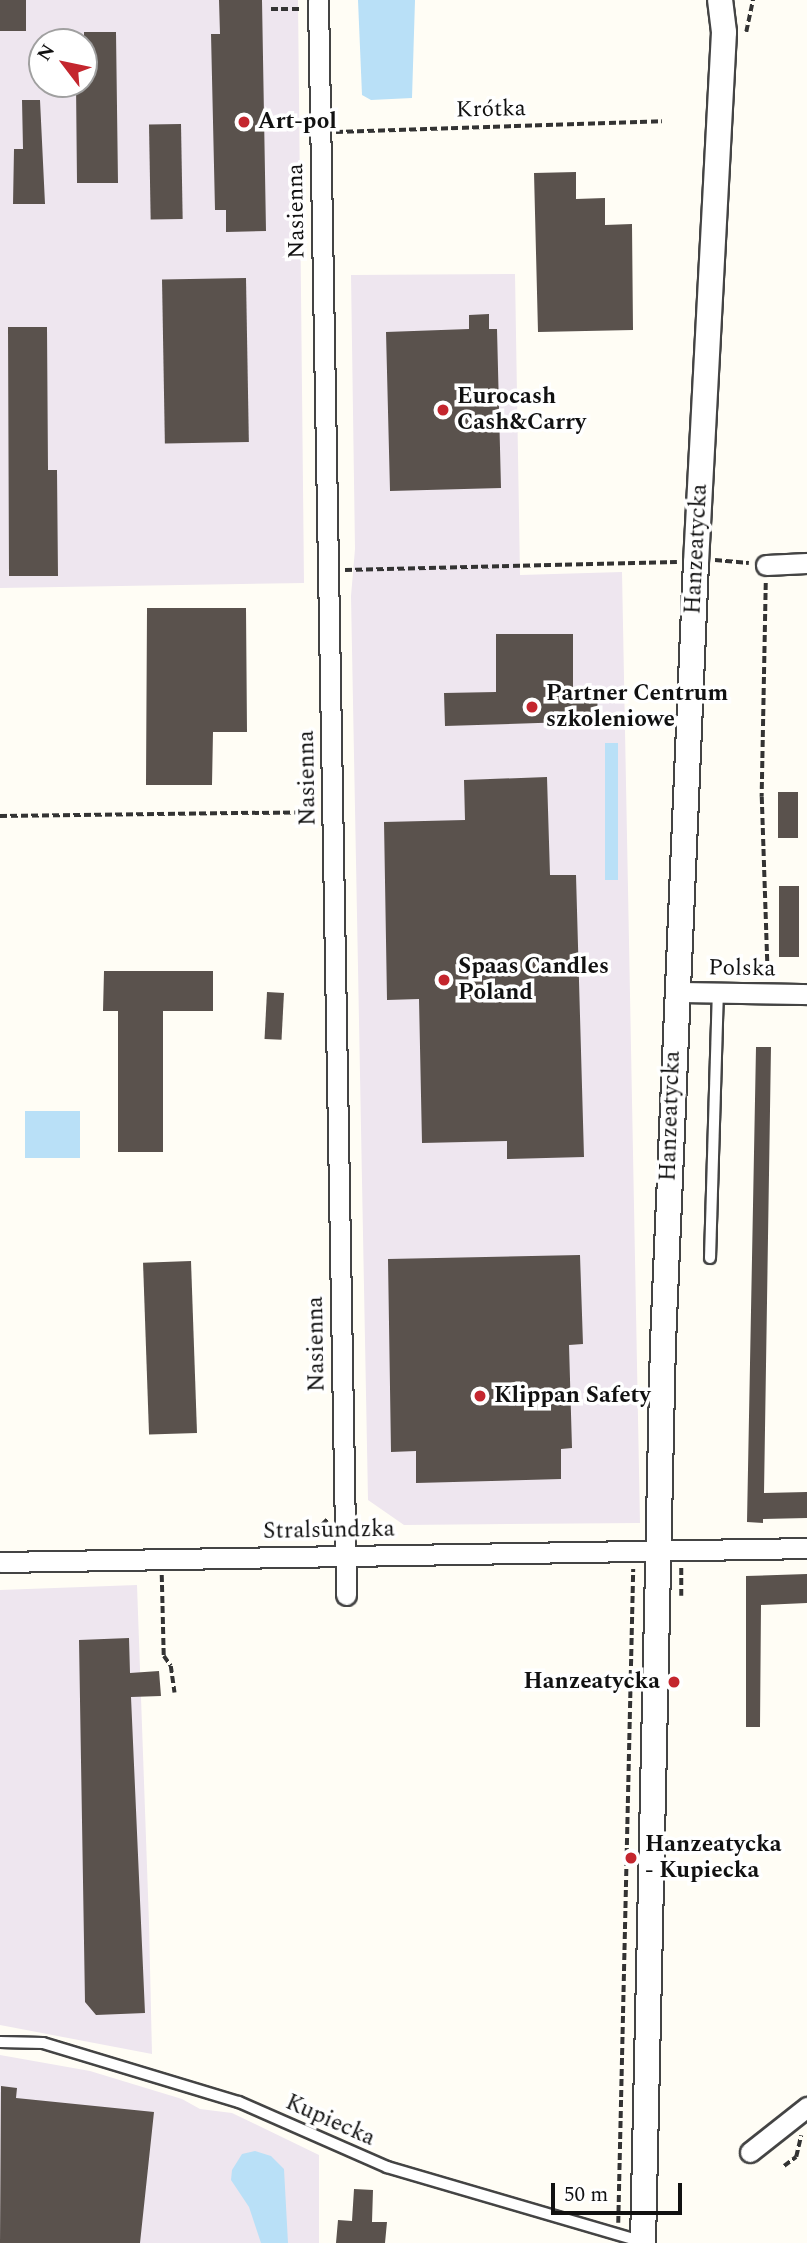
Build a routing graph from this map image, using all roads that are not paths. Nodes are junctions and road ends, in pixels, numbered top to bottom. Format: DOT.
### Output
graph roads {
  1 [pos="720,0"];
  2 [pos="736,0"];
  3 [pos="312,4"];
  4 [pos="724,32"];
  5 [pos="807,563"];
  6 [pos="766,565"];
  7 [pos="676,992"];
  8 [pos="718,993"];
  9 [pos="807,994"];
  10 [pos="710,1258"];
  11 [pos="807,1548"];
  12 [pos="659,1549"];
  13 [pos="345,1554"];
  14 [pos="0,1562"];
  15 [pos="345,1595"];
  16 [pos="0,2042"];
  17 [pos="807,2106"];
  18 [pos="750,2152"];
  19 [pos="643,2243"];
  1 -- 4 [label="street, Hanzeatycka"];
  2 -- 4 [label="street, Hanzeatycka"];
  3 -- 13 [label="street, Nasienna"];
  4 -- 7 [label="street, Hanzeatycka"];
  5 -- 6 [label="street"];
  7 -- 8 [label="street, Polska"];
  7 -- 12 [label="street, Hanzeatycka"];
  8 -- 9 [label="street, Polska"];
  8 -- 10 [label="lane"];
  11 -- 12 [label="street, Stralsundzka"];
  12 -- 13 [label="street, Stralsundzka"];
  12 -- 19 [label="street, Hanzeatycka"];
  13 -- 14 [label="street, Stralsundzka"];
  13 -- 15 [label="street, Nasienna"];
  16 -- 19 [label="lane, Kupiecka"];
  17 -- 18 [label="street"];
}
